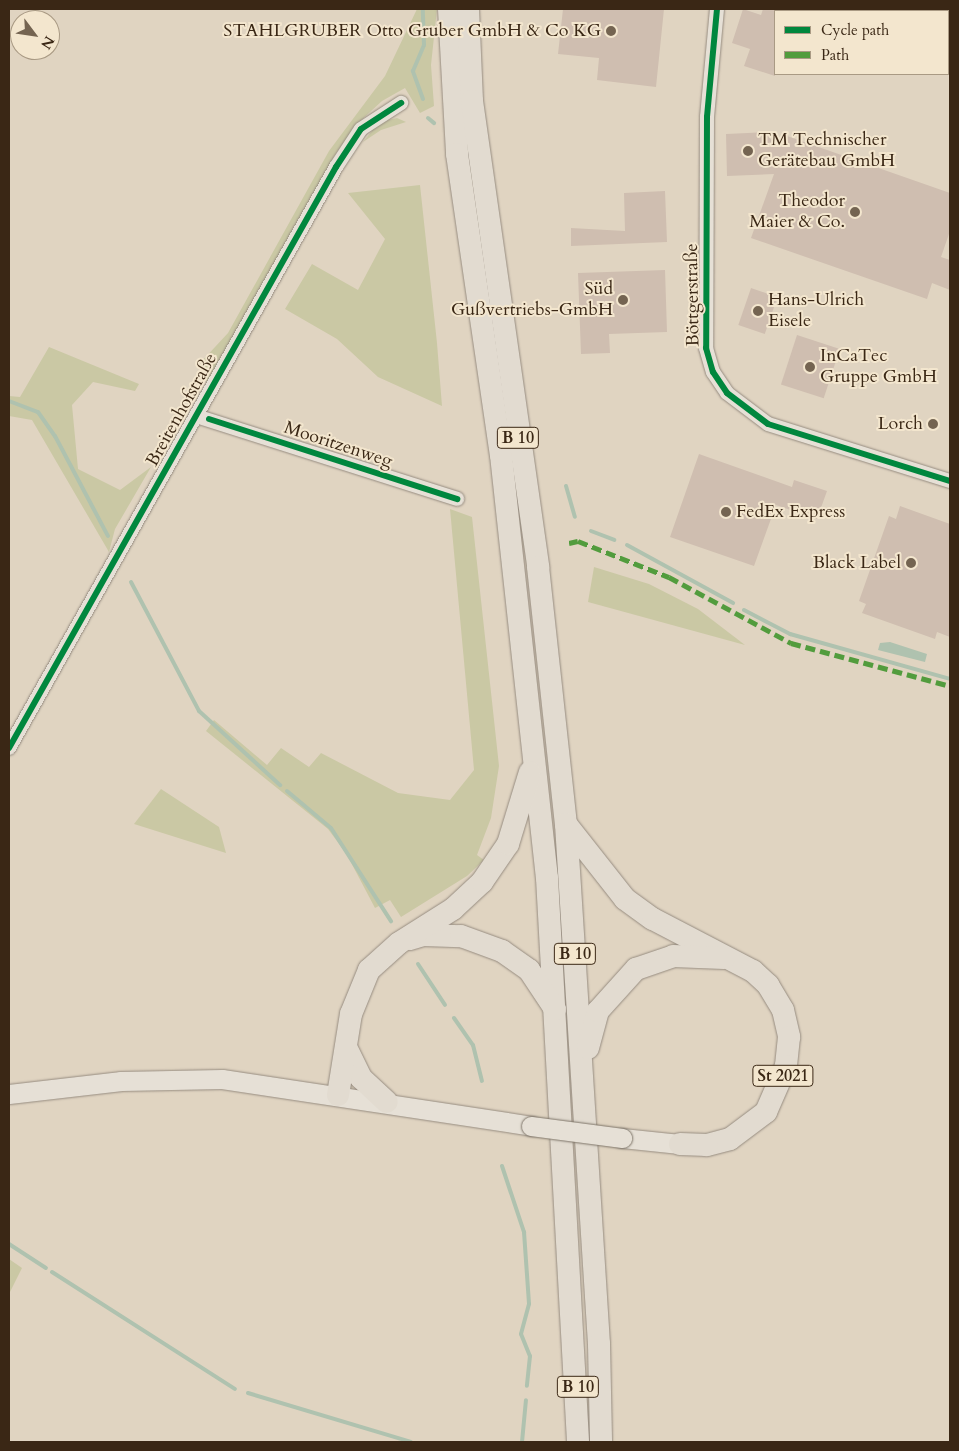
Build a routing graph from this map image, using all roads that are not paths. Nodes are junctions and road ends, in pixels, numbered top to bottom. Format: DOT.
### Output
graph roads {
  1 [pos="449,9"];
  2 [pos="468,9"];
  3 [pos="717,9"];
  4 [pos="401,103"];
  5 [pos="196,416"];
  6 [pos="950,480"];
  7 [pos="457,499"];
  8 [pos="9,748"];
  9 [pos="535,752"];
  10 [pos="566,824"];
  11 [pos="399,942"];
  12 [pos="737,960"];
  13 [pos="557,1014"];
  14 [pos="346,1047"];
  15 [pos="584,1084"];
  16 [pos="9,1094"];
  17 [pos="338,1095"];
  18 [pos="387,1102"];
  19 [pos="680,1144"];
  20 [pos="578,1442"];
  21 [pos="601,1442"];
  1 -- 9 [label="highway, B 10"];
  2 -- 10 [label="highway, B 10"];
  3 -- 6 [label="street, Böttgerstraße"];
  4 -- 5 [label="street, Breitenhofstraße"];
  5 -- 7 [label="street, Mooritzenweg"];
  5 -- 8 [label="street, Breitenhofstraße"];
  9 -- 11 [label="highway"];
  9 -- 13 [label="highway, B 10"];
  10 -- 12 [label="highway"];
  10 -- 15 [label="highway, B 10"];
  11 -- 13 [label="highway"];
  11 -- 14 [label="highway"];
  12 -- 15 [label="highway"];
  12 -- 19 [label="highway, St 2021"];
  13 -- 20 [label="highway, B 10"];
  14 -- 17 [label="highway"];
  14 -- 18 [label="highway"];
  15 -- 21 [label="highway, B 10"];
  16 -- 17 [label="main road, St 2021"];
  17 -- 18 [label="main road, St 2021"];
  18 -- 19 [label="main road, St 2021, bridge"];
}
